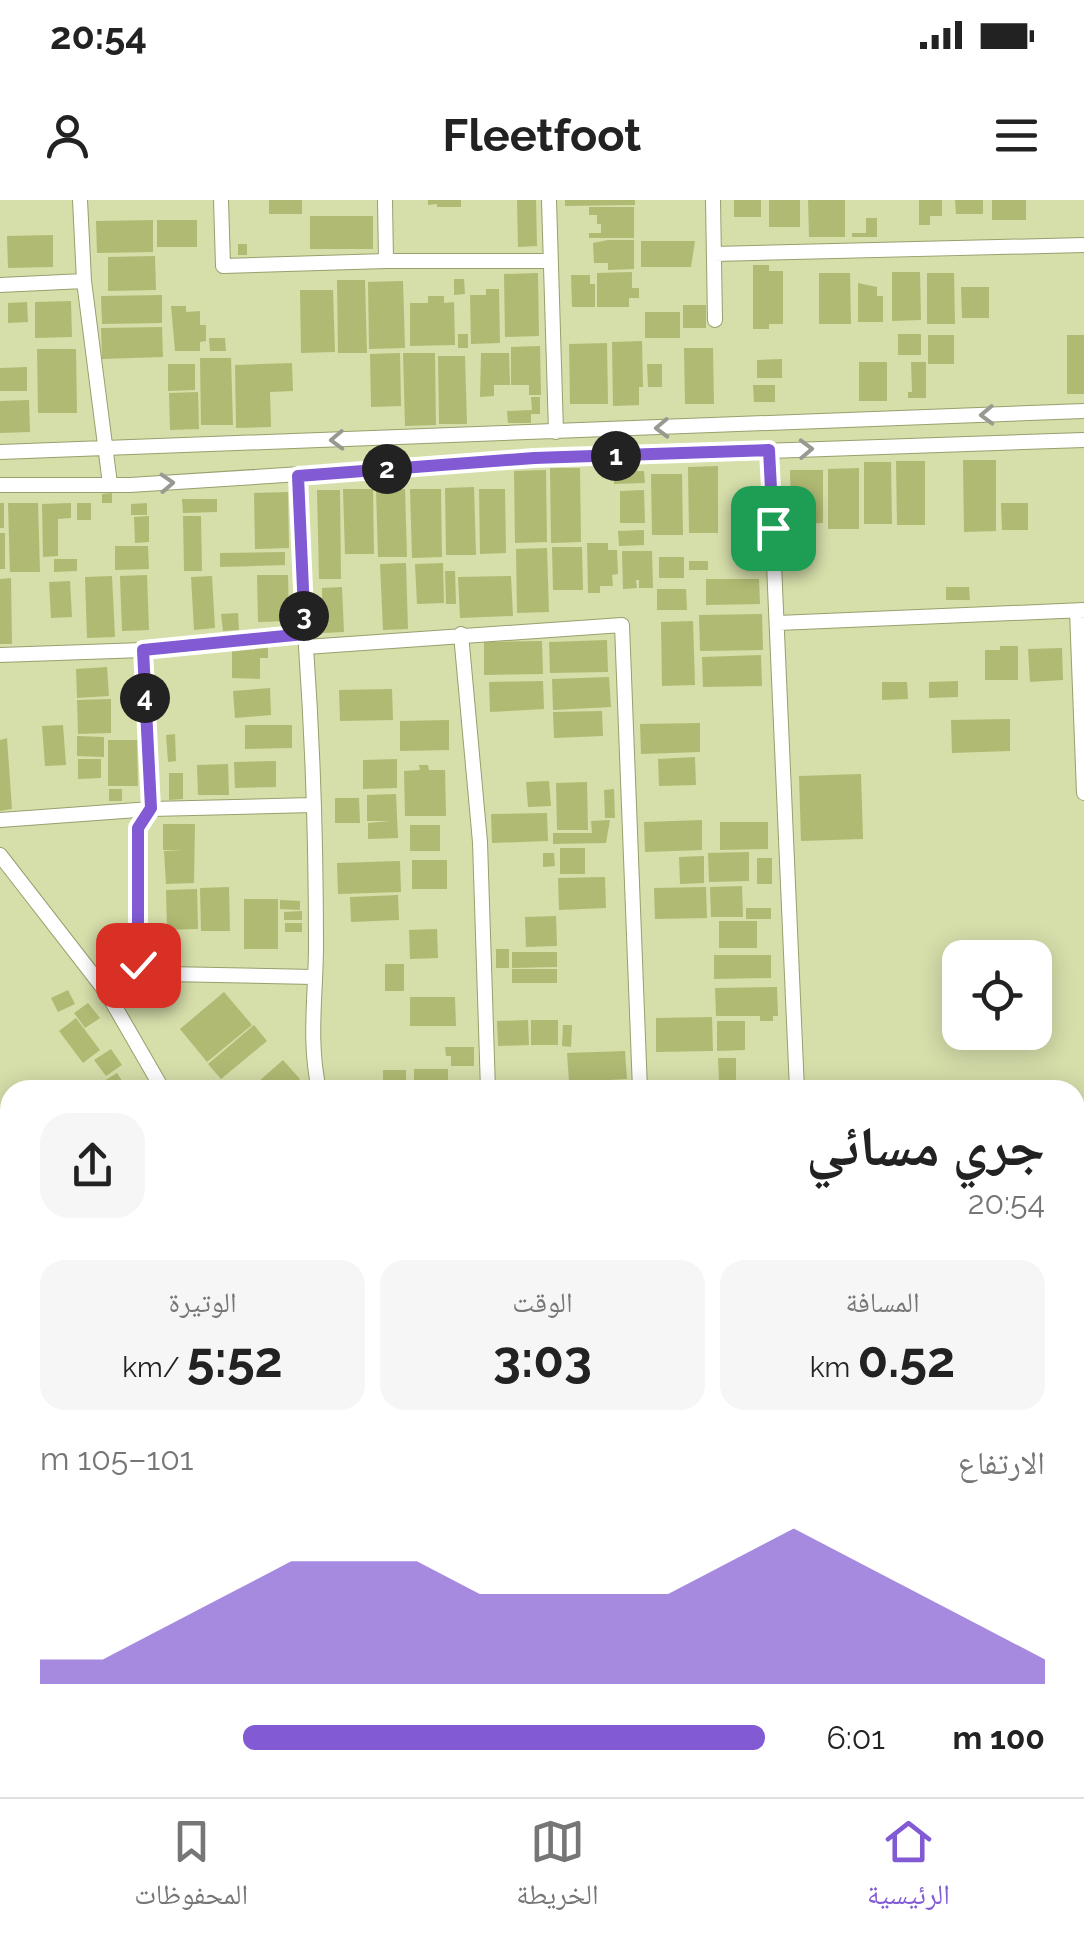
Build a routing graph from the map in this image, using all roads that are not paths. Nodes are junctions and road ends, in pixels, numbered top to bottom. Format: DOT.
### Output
graph roads {
  1 [pos="80,200"];
  2 [pos="221,200"];
  3 [pos="385,200"];
  4 [pos="549,200"];
  5 [pos="713,200"];
  6 [pos="1084,245"];
  7 [pos="714,254"];
  8 [pos="386,261"];
  9 [pos="551,261"];
  10 [pos="84,280"];
  11 [pos="0,285"];
  12 [pos="715,320"];
  13 [pos="1084,411"];
  14 [pos="564,432"];
  15 [pos="1084,440"];
  16 [pos="104,448"];
  17 [pos="769,450"];
  18 [pos="0,452"];
  19 [pos="577,457"];
  20 [pos="298,476"];
  21 [pos="110,484"];
  22 [pos="0,485"];
  23 [pos="1080,611"];
  24 [pos="778,623"];
  25 [pos="461,634"];
  26 [pos="305,640"];
  27 [pos="143,650"];
  28 [pos="0,655"];
  29 [pos="1084,792"];
  30 [pos="312,805"];
  31 [pos="151,808"];
  32 [pos="0,820"];
  33 [pos="0,855"];
  34 [pos="314,977"];
  35 [pos="157,1080"];
  36 [pos="317,1080"];
  37 [pos="488,1080"];
  38 [pos="640,1080"];
  39 [pos="797,1080"];
  1 -- 10 [label="street"];
  2 -- 8 [label="street"];
  3 -- 8 [label="street"];
  4 -- 9 [label="street"];
  5 -- 7 [label="street"];
  6 -- 7 [label="street"];
  7 -- 12 [label="street"];
  8 -- 9 [label="street"];
  9 -- 14 [label="street"];
  10 -- 11 [label="street"];
  10 -- 16 [label="street"];
  13 -- 14 [label="street, one-way"];
  14 -- 16 [label="street, one-way"];
  14 -- 19 [label="street"];
  17 -- 15 [label="street, one-way"];
  16 -- 18 [label="street"];
  16 -- 21 [label="street"];
  17 -- 19 [label="street"];
  17 -- 24 [label="street"];
  19 -- 20 [label="street"];
  21 -- 20 [label="street, one-way"];
  20 -- 26 [label="street"];
  21 -- 22 [label="street"];
  23 -- 24 [label="street"];
  23 -- 29 [label="street"];
  24 -- 39 [label="street"];
  25 -- 26 [label="street"];
  25 -- 37 [label="street"];
  25 -- 38 [label="street"];
  26 -- 27 [label="street"];
  26 -- 30 [label="street"];
  27 -- 28 [label="street"];
  27 -- 31 [label="street"];
  30 -- 31 [label="street"];
  30 -- 34 [label="street"];
  31 -- 32 [label="street"];
  31 -- 34 [label="street"];
  33 -- 35 [label="street"];
  34 -- 36 [label="street"];
}
